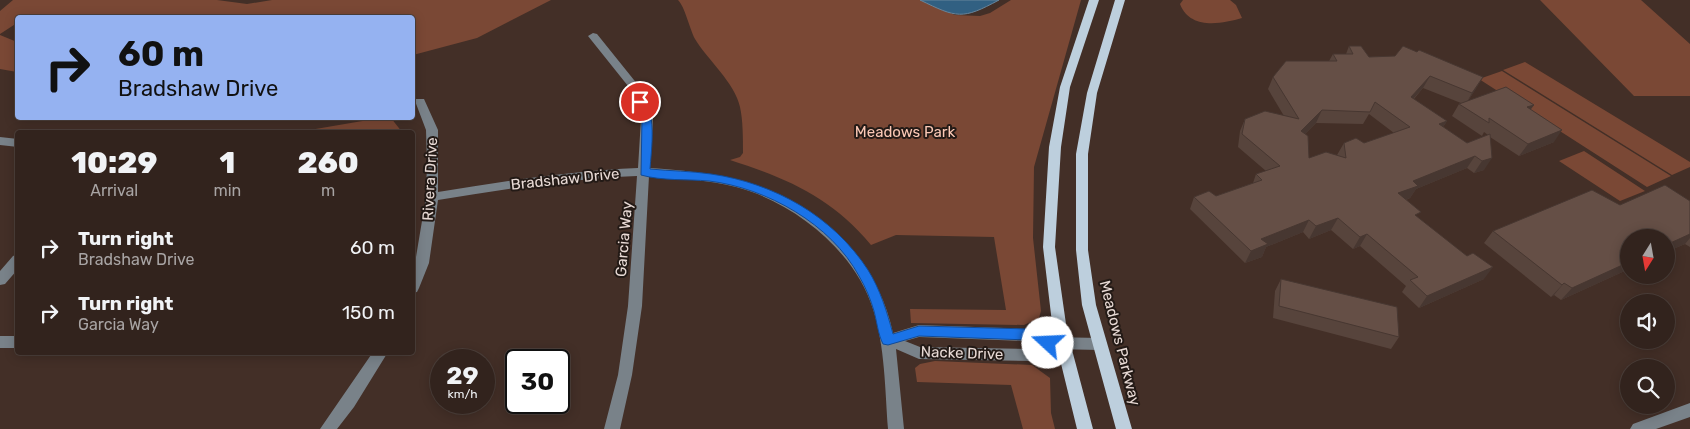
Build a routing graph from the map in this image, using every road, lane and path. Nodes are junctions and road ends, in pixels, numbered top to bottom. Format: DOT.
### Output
graph roads {
  1 [pos="1094,0"];
  2 [pos="1120,0"];
  3 [pos="593,36"];
  4 [pos="420,101"];
  5 [pos="0,141"];
  6 [pos="15,143"];
  7 [pos="645,172"];
  8 [pos="432,197"];
  9 [pos="15,262"];
  10 [pos="0,280"];
  11 [pos="415,280"];
  12 [pos="888,340"];
  13 [pos="0,342"];
  14 [pos="15,342"];
  15 [pos="1056,343"];
  16 [pos="1100,344"];
  17 [pos="379,355"];
  18 [pos="1690,410"];
  19 [pos="328,429"];
  20 [pos="612,429"];
  21 [pos="896,429"];
  22 [pos="1085,429"];
  23 [pos="1124,429"];
  24 [pos="1638,429"];
  1 -- 15 [label="main road"];
  2 -- 16 [label="main road, Meadows Parkway"];
  3 -- 7 [label="street, Garcia Way"];
  4 -- 8 [label="street, Rivera Drive"];
  5 -- 6 [label="street"];
  7 -- 8 [label="street, Bradshaw Drive"];
  7 -- 12 [label="street, Bradshaw Drive"];
  7 -- 20 [label="street, Garcia Way"];
  8 -- 11 [label="street, Rivera Drive"];
  9 -- 10 [label="street"];
  12 -- 15 [label="street, Nacke Drive"];
  12 -- 15 [label="street, Nacke Drive"];
  12 -- 21 [label="street, Bradshaw Drive"];
  13 -- 14 [label="street"];
  15 -- 16 [label="street"];
  15 -- 22 [label="main road"];
  16 -- 23 [label="main road, Meadows Parkway"];
  17 -- 19 [label="street"];
  18 -- 24 [label="street"];
}
